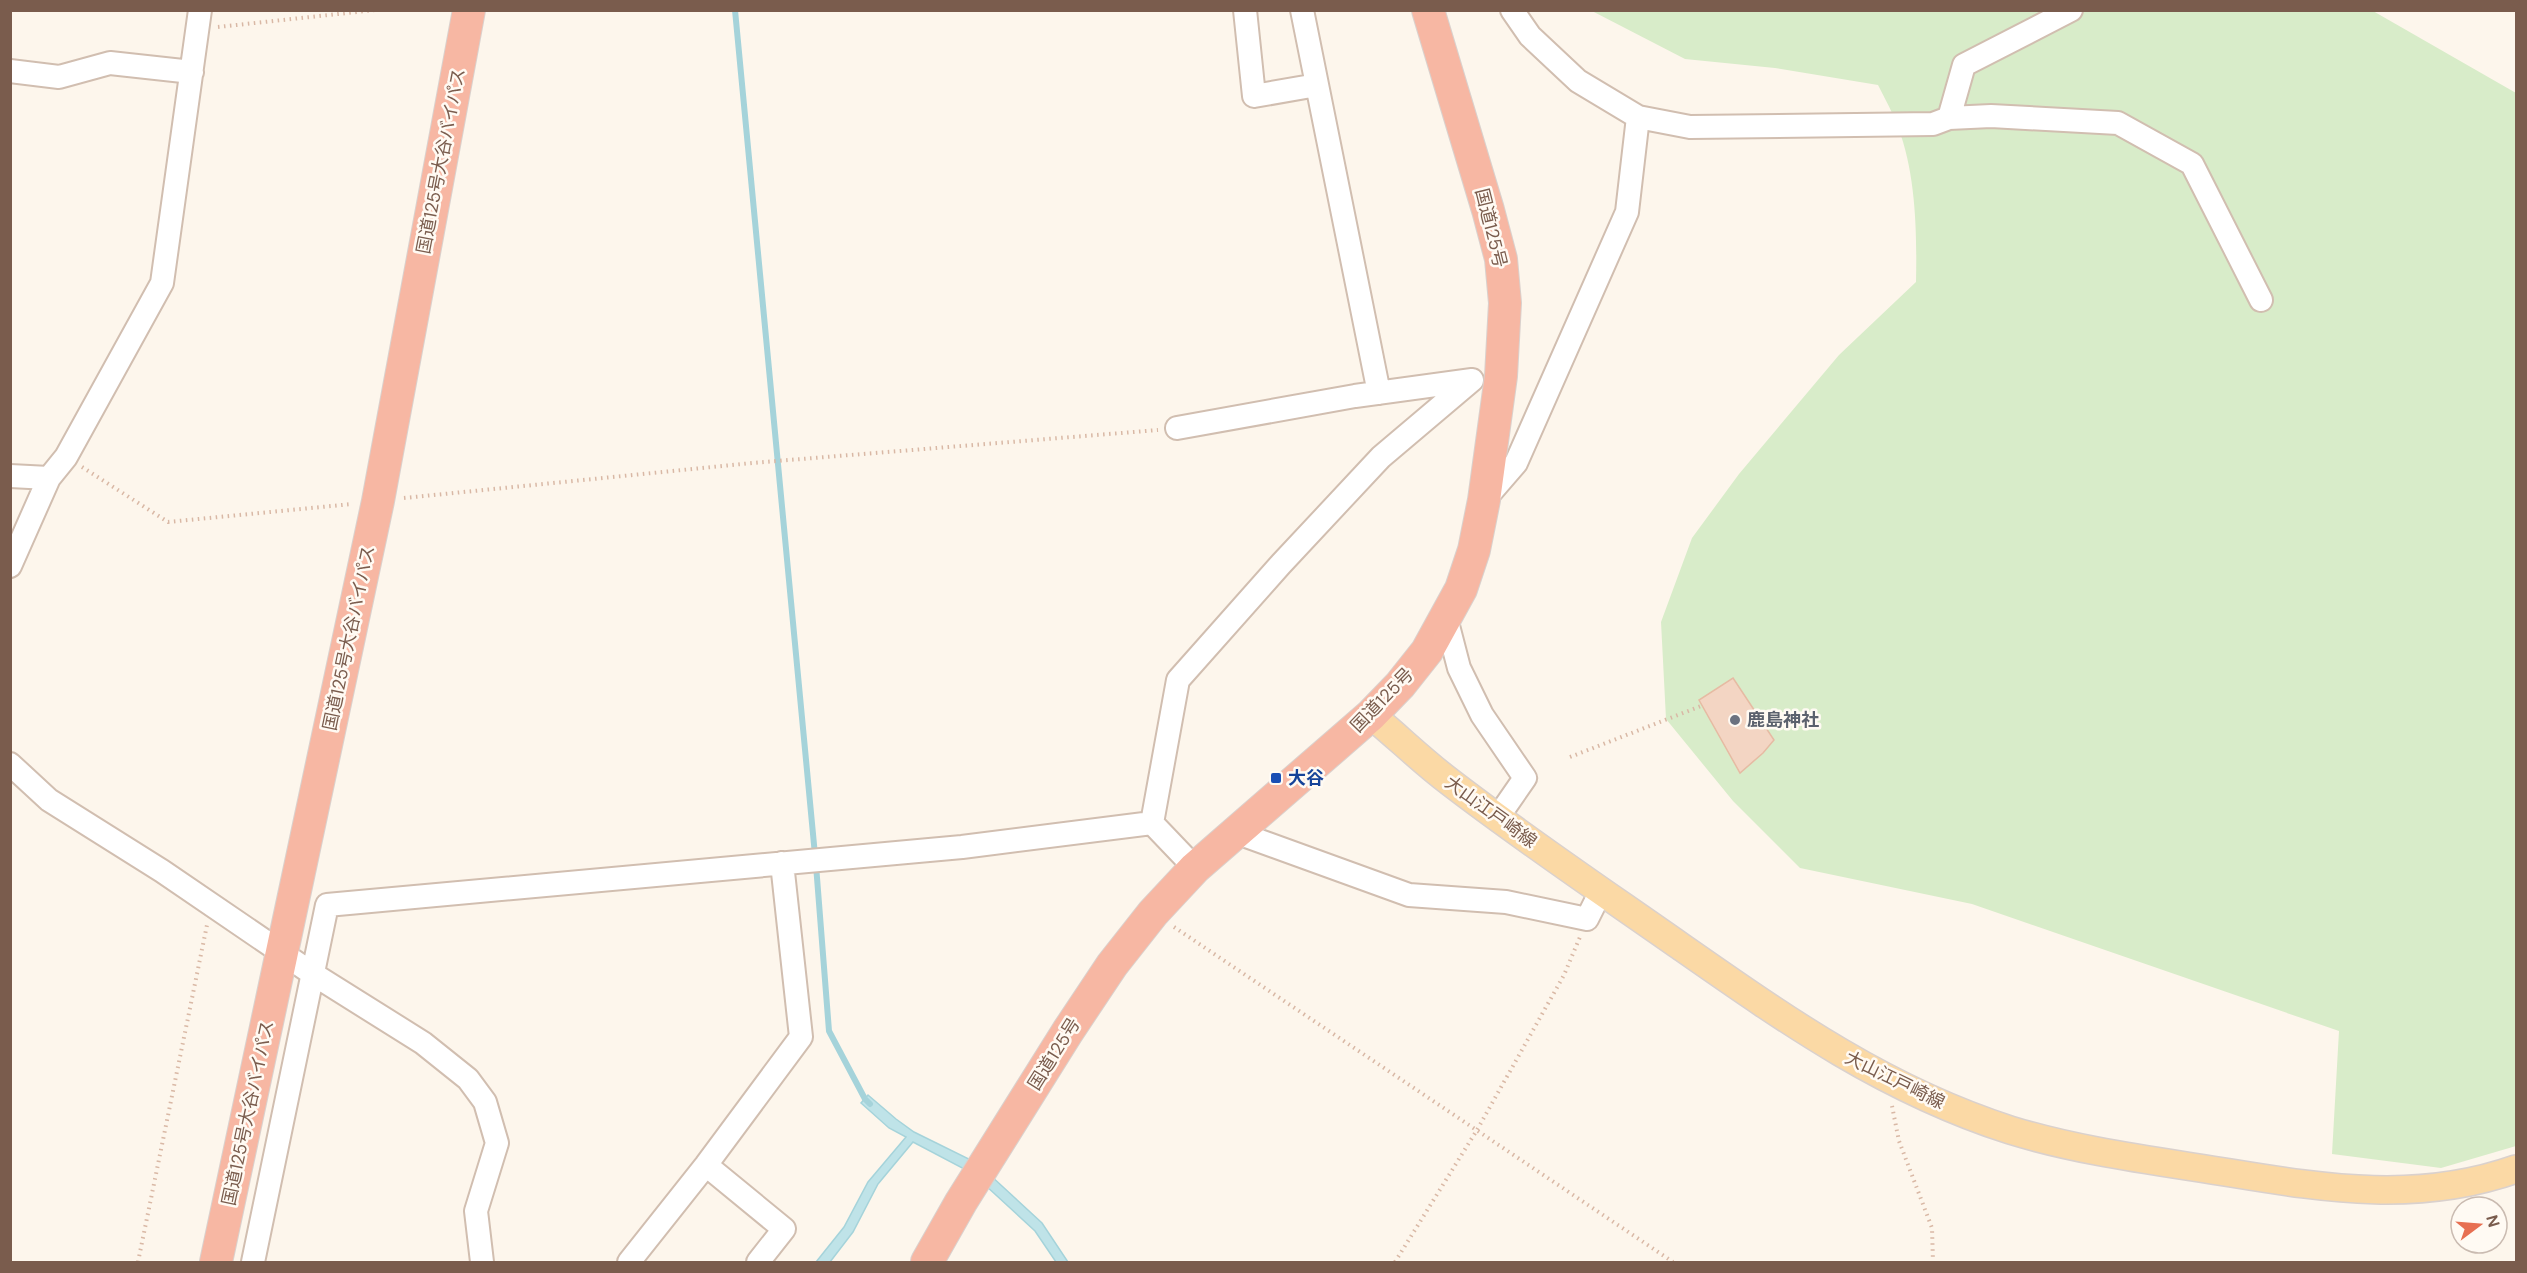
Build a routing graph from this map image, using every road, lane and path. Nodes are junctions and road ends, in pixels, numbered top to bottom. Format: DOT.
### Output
graph roads {
  1 [pos="375,10"];
  2 [pos="469,10"];
  3 [pos="1245,10"];
  4 [pos="1302,10"];
  5 [pos="1428,10"];
  6 [pos="1512,10"];
  7 [pos="2071,10"];
  8 [pos="199,20"];
  9 [pos="10,71"];
  10 [pos="192,72"];
  11 [pos="1317,85"];
  12 [pos="1638,117"];
  13 [pos="1949,118"];
  14 [pos="2261,300"];
  15 [pos="1486,378"];
  16 [pos="1379,393"];
  17 [pos="1177,428"];
  18 [pos="752,464"];
  19 [pos="10,476"];
  20 [pos="49,478"];
  21 [pos="1484,500"];
  22 [pos="10,566"];
  23 [pos="1446,618"];
  24 [pos="1701,706"];
  25 [pos="1371,715"];
  26 [pos="1570,757"];
  27 [pos="10,764"];
  28 [pos="1498,817"];
  29 [pos="1152,823"];
  30 [pos="1235,832"];
  31 [pos="789,862"];
  32 [pos="1195,868"];
  33 [pos="1601,891"];
  34 [pos="1154,913"];
  35 [pos="225,916"];
  36 [pos="1587,919"];
  37 [pos="283,953"];
  38 [pos="313,974"];
  39 [pos="1887,1079"];
  40 [pos="1477,1130"];
  41 [pos="706,1165"];
  42 [pos="2517,1169"];
  43 [pos="138,1263"];
  44 [pos="216,1263"];
  45 [pos="253,1263"];
  46 [pos="482,1263"];
  47 [pos="628,1263"];
  48 [pos="758,1263"];
  49 [pos="927,1263"];
  50 [pos="1395,1263"];
  51 [pos="1673,1263"];
  52 [pos="1933,1263"];
  1 -- 8 [label="path"];
  2 -- 37 [label="highway, 国道125号大谷バイパス"];
  3 -- 11 [label="street"];
  4 -- 11 [label="street"];
  5 -- 15 [label="highway, 国道125号"];
  6 -- 12 [label="street"];
  7 -- 13 [label="street"];
  8 -- 10 [label="street"];
  9 -- 10 [label="street"];
  10 -- 20 [label="street"];
  11 -- 16 [label="street"];
  12 -- 13 [label="street"];
  12 -- 21 [label="street"];
  13 -- 14 [label="street"];
  15 -- 16 [label="street"];
  15 -- 21 [label="highway, 国道125号"];
  15 -- 29 [label="street"];
  16 -- 17 [label="street"];
  17 -- 18 [label="path"];
  19 -- 20 [label="street"];
  20 -- 22 [label="street"];
  21 -- 23 [label="highway, 国道125号"];
  23 -- 25 [label="highway, 国道125号"];
  23 -- 28 [label="street"];
  24 -- 26 [label="path"];
  25 -- 28 [label="main road, 大山江戸崎線"];
  25 -- 30 [label="highway, 国道125号"];
  27 -- 35 [label="street"];
  28 -- 33 [label="main road, 大山江戸崎線"];
  29 -- 31 [label="street"];
  29 -- 32 [label="street"];
  30 -- 32 [label="highway, 国道125号"];
  30 -- 36 [label="street"];
  31 -- 38 [label="street"];
  31 -- 41 [label="street"];
  32 -- 34 [label="highway, 国道125号"];
  33 -- 36 [label="street"];
  33 -- 39 [label="main road, 大山江戸崎線"];
  34 -- 40 [label="path"];
  34 -- 49 [label="highway, 国道125号"];
  35 -- 37 [label="street"];
  35 -- 43 [label="path"];
  36 -- 40 [label="path"];
  37 -- 38 [label="street"];
  37 -- 44 [label="highway, 国道125号大谷バイパス"];
  38 -- 45 [label="street"];
  38 -- 46 [label="street"];
  39 -- 42 [label="main road, 大山江戸崎線"];
  39 -- 52 [label="path"];
  40 -- 50 [label="path"];
  40 -- 51 [label="path"];
  41 -- 47 [label="street"];
  41 -- 48 [label="street"];
}
